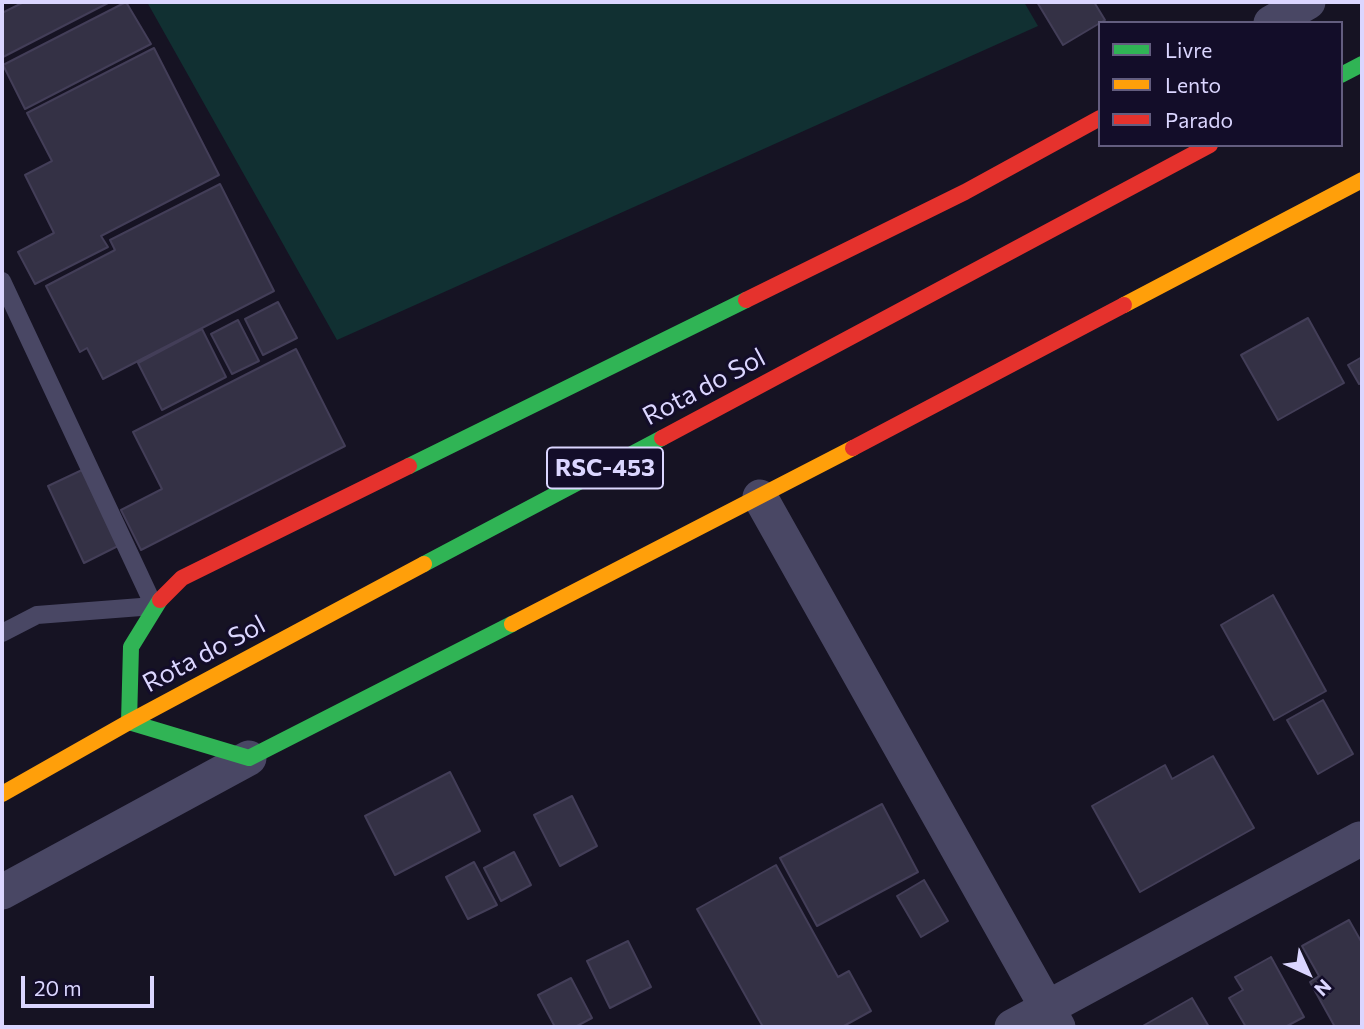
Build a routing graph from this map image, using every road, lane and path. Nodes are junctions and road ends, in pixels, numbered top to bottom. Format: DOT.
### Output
graph roads {
  1 [pos="1308,2"];
  2 [pos="1274,21"];
  3 [pos="1362,64"];
  4 [pos="1343,74"];
  5 [pos="1098,119"];
  6 [pos="1206,147"];
  7 [pos="1362,180"];
  8 [pos="2,281"];
  9 [pos="760,497"];
  10 [pos="154,607"];
  11 [pos="2,633"];
  12 [pos="129,722"];
  13 [pos="249,758"];
  14 [pos="2,794"];
  15 [pos="1360,839"];
  16 [pos="2,892"];
  17 [pos="1053,1018"];
  18 [pos="1012,1027"];
  1 -- 2 [label="street"];
  3 -- 4 [label="main road"];
  5 -- 10 [label="main road"];
  6 -- 12 [label="main road, Rota do Sol / RSC-453"];
  7 -- 9 [label="main road"];
  8 -- 10 [label="lane"];
  9 -- 13 [label="main road"];
  9 -- 17 [label="street"];
  10 -- 11 [label="lane"];
  10 -- 12 [label="main road"];
  12 -- 13 [label="main road"];
  12 -- 14 [label="main road, Rota do Sol / RSC-453"];
  13 -- 16 [label="street"];
  15 -- 17 [label="street"];
  17 -- 18 [label="street"];
}
